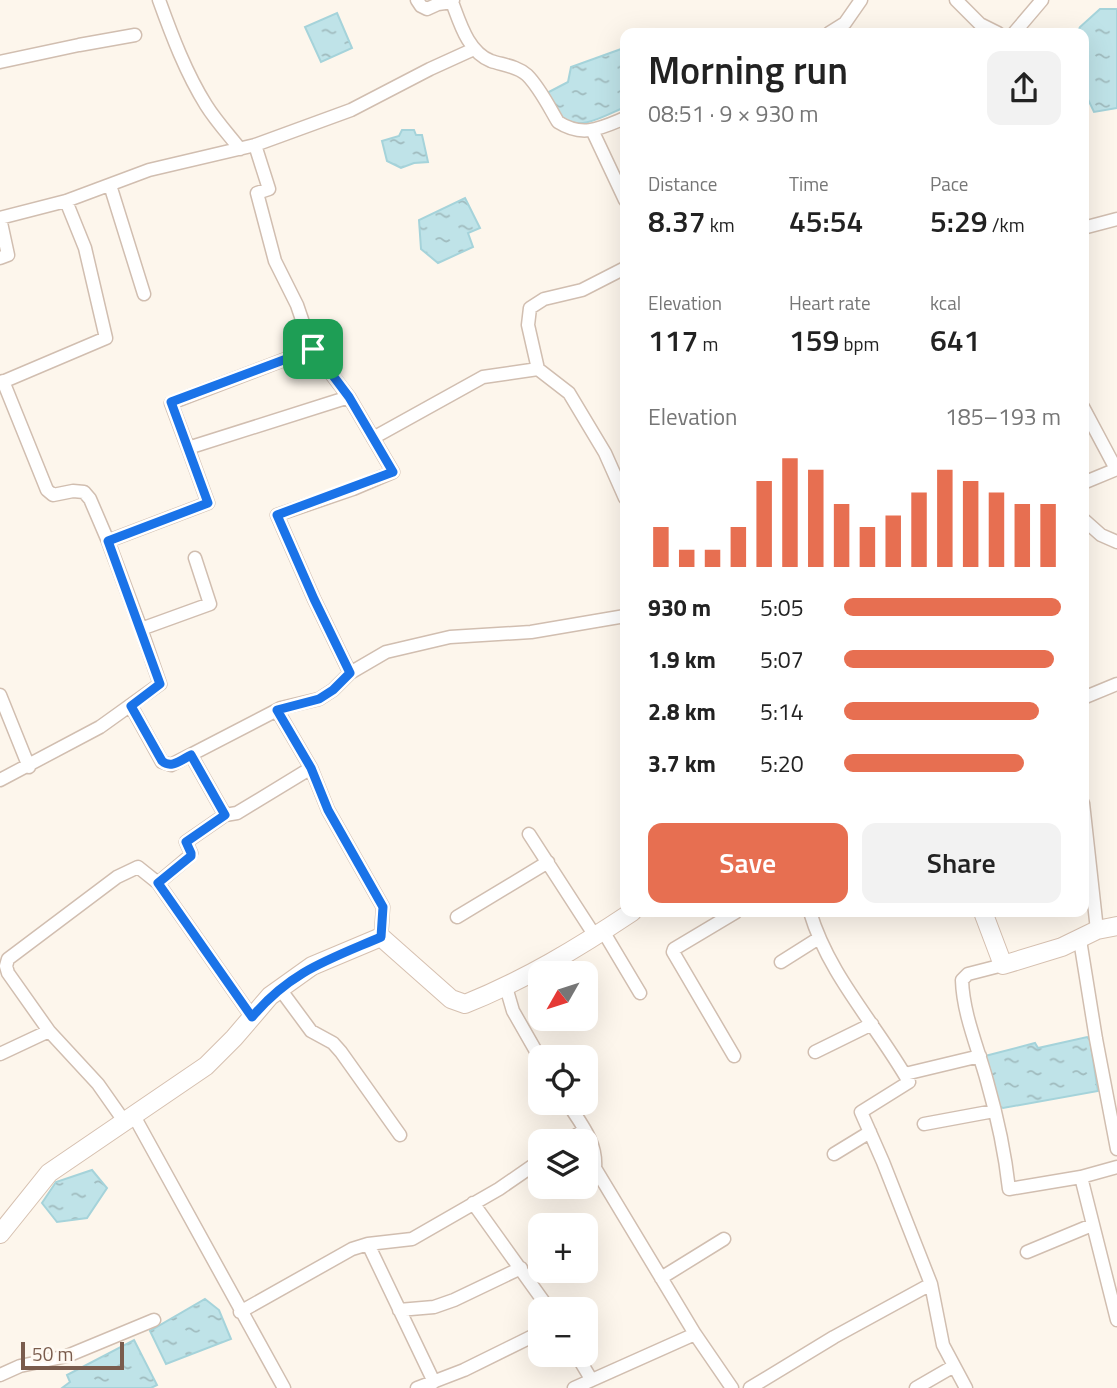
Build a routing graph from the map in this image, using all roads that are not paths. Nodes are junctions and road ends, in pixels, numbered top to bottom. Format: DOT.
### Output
graph roads {
  1 [pos="159,0"];
  2 [pos="417,0"];
  3 [pos="861,0"];
  4 [pos="957,0"];
  5 [pos="1041,0"];
  6 [pos="452,1"];
  7 [pos="837,28"];
  8 [pos="988,28"];
  9 [pos="1018,28"];
  10 [pos="135,35"];
  11 [pos="474,49"];
  12 [pos="0,62"];
  13 [pos="620,120"];
  14 [pos="593,132"];
  15 [pos="255,145"];
  16 [pos="240,149"];
  17 [pos="110,185"];
  18 [pos="620,189"];
  19 [pos="66,201"];
  20 [pos="0,218"];
  21 [pos="1117,219"];
  22 [pos="1089,226"];
  23 [pos="0,258"];
  24 [pos="620,270"];
  25 [pos="144,295"];
  26 [pos="313,349"];
  27 [pos="538,369"];
  28 [pos="2,382"];
  29 [pos="349,397"];
  30 [pos="1089,418"];
  31 [pos="373,438"];
  32 [pos="188,448"];
  33 [pos="1117,469"];
  34 [pos="1089,481"];
  35 [pos="620,486"];
  36 [pos="1089,524"];
  37 [pos="108,541"];
  38 [pos="1117,542"];
  39 [pos="195,558"];
  40 [pos="620,617"];
  41 [pos="141,629"];
  42 [pos="350,673"];
  43 [pos="1117,684"];
  44 [pos="0,695"];
  45 [pos="1089,696"];
  46 [pos="131,706"];
  47 [pos="277,710"];
  48 [pos="191,755"];
  49 [pos="29,766"];
  50 [pos="311,768"];
  51 [pos="0,780"];
  52 [pos="225,815"];
  53 [pos="529,834"];
  54 [pos="1089,857"];
  55 [pos="548,862"];
  56 [pos="158,883"];
  57 [pos="457,917"];
  58 [pos="624,917"];
  59 [pos="728,917"];
  60 [pos="812,917"];
  61 [pos="985,917"];
  62 [pos="1117,926"];
  63 [pos="1097,930"];
  64 [pos="599,934"];
  65 [pos="381,937"];
  66 [pos="819,938"];
  67 [pos="1080,940"];
  68 [pos="780,961"];
  69 [pos="1003,965"];
  70 [pos="506,987"];
  71 [pos="280,989"];
  72 [pos="639,993"];
  73 [pos="252,1017"];
  74 [pos="872,1024"];
  75 [pos="49,1031"];
  76 [pos="532,1045"];
  77 [pos="815,1052"];
  78 [pos="0,1054"];
  79 [pos="734,1056"];
  80 [pos="979,1056"];
  81 [pos="905,1074"];
  82 [pos="1112,1090"];
  83 [pos="994,1111"];
  84 [pos="129,1119"];
  85 [pos="924,1124"];
  86 [pos="870,1132"];
  87 [pos="400,1135"];
  88 [pos="1117,1149"];
  89 [pos="834,1154"];
  90 [pos="1117,1167"];
  91 [pos="528,1169"];
  92 [pos="598,1173"];
  93 [pos="1081,1177"];
  94 [pos="473,1203"];
  95 [pos="1092,1224"];
  96 [pos="0,1234"];
  97 [pos="724,1239"];
  98 [pos="368,1244"];
  99 [pos="1027,1252"];
  100 [pos="520,1268"];
  101 [pos="660,1278"];
  102 [pos="931,1284"];
  103 [pos="541,1297"];
  104 [pos="399,1310"];
  105 [pos="240,1312"];
  106 [pos="154,1320"];
  107 [pos="1117,1320"];
  108 [pos="695,1334"];
  109 [pos="528,1338"];
  110 [pos="954,1366"];
  111 [pos="584,1367"];
  112 [pos="0,1375"];
  113 [pos="591,1379"];
  114 [pos="434,1382"];
  115 [pos="284,1388"];
  116 [pos="417,1388"];
  117 [pos="574,1388"];
  118 [pos="732,1388"];
  119 [pos="750,1388"];
  120 [pos="916,1388"];
  121 [pos="965,1388"];
  1 -- 16 [label="street"];
  2 -- 6 [label="street"];
  3 -- 7 [label="street"];
  4 -- 8 [label="street"];
  5 -- 9 [label="street"];
  6 -- 11 [label="street"];
  10 -- 12 [label="street"];
  11 -- 14 [label="street"];
  11 -- 15 [label="street"];
  13 -- 14 [label="street"];
  14 -- 18 [label="street"];
  15 -- 16 [label="street"];
  15 -- 26 [label="street"];
  16 -- 17 [label="street"];
  17 -- 19 [label="street"];
  17 -- 25 [label="street"];
  19 -- 20 [label="street"];
  19 -- 28 [label="street"];
  20 -- 23 [label="street"];
  21 -- 22 [label="street"];
  24 -- 27 [label="street"];
  26 -- 29 [label="street"];
  26 -- 32 [label="street"];
  27 -- 31 [label="street"];
  27 -- 35 [label="street"];
  28 -- 37 [label="street"];
  29 -- 31 [label="street"];
  29 -- 32 [label="street"];
  30 -- 33 [label="street"];
  31 -- 42 [label="street"];
  32 -- 37 [label="street"];
  33 -- 34 [label="street"];
  36 -- 38 [label="street"];
  37 -- 41 [label="street"];
  39 -- 41 [label="street"];
  40 -- 42 [label="street"];
  41 -- 46 [label="street"];
  42 -- 47 [label="street"];
  43 -- 45 [label="street"];
  44 -- 49 [label="street"];
  46 -- 48 [label="street"];
  46 -- 49 [label="street"];
  47 -- 48 [label="street"];
  47 -- 50 [label="street"];
  48 -- 52 [label="street"];
  49 -- 51 [label="street"];
  50 -- 52 [label="street"];
  50 -- 65 [label="street"];
  52 -- 56 [label="street"];
  53 -- 55 [label="street"];
  54 -- 63 [label="street"];
  55 -- 57 [label="street"];
  55 -- 64 [label="street"];
  56 -- 73 [label="street"];
  56 -- 75 [label="street"];
  58 -- 64 [label="street"];
  59 -- 79 [label="street"];
  60 -- 66 [label="street"];
  61 -- 69 [label="street"];
  62 -- 63 [label="street"];
  63 -- 67 [label="street"];
  64 -- 70 [label="street"];
  64 -- 72 [label="street"];
  65 -- 70 [label="street"];
  65 -- 71 [label="street"];
  66 -- 68 [label="street"];
  66 -- 74 [label="street"];
  67 -- 69 [label="street"];
  67 -- 82 [label="street"];
  69 -- 80 [label="street"];
  70 -- 76 [label="street"];
  71 -- 73 [label="street"];
  71 -- 87 [label="street"];
  73 -- 84 [label="street"];
  74 -- 77 [label="street"];
  74 -- 81 [label="street"];
  75 -- 78 [label="street"];
  75 -- 84 [label="street"];
  80 -- 81 [label="street"];
  80 -- 83 [label="street"];
  81 -- 86 [label="street"];
  82 -- 88 [label="street"];
  83 -- 85 [label="street"];
  83 -- 93 [label="street"];
  84 -- 96 [label="street"];
  84 -- 105 [label="street"];
  86 -- 89 [label="street"];
  86 -- 102 [label="street"];
  90 -- 93 [label="street"];
  91 -- 94 [label="street"];
  92 -- 101 [label="street"];
  93 -- 95 [label="street"];
  94 -- 98 [label="street"];
  94 -- 100 [label="street"];
  95 -- 99 [label="street"];
  95 -- 107 [label="street"];
  97 -- 101 [label="street"];
  98 -- 104 [label="street"];
  98 -- 105 [label="street"];
  100 -- 103 [label="street"];
  100 -- 104 [label="street"];
  101 -- 108 [label="street"];
  102 -- 110 [label="street"];
  102 -- 119 [label="street"];
  104 -- 114 [label="street"];
  105 -- 115 [label="street"];
  106 -- 112 [label="street"];
  108 -- 113 [label="street"];
  108 -- 118 [label="street"];
  109 -- 114 [label="street"];
  110 -- 120 [label="street"];
  110 -- 121 [label="street"];
  111 -- 113 [label="street"];
  113 -- 117 [label="street"];
  114 -- 116 [label="street"];
}
